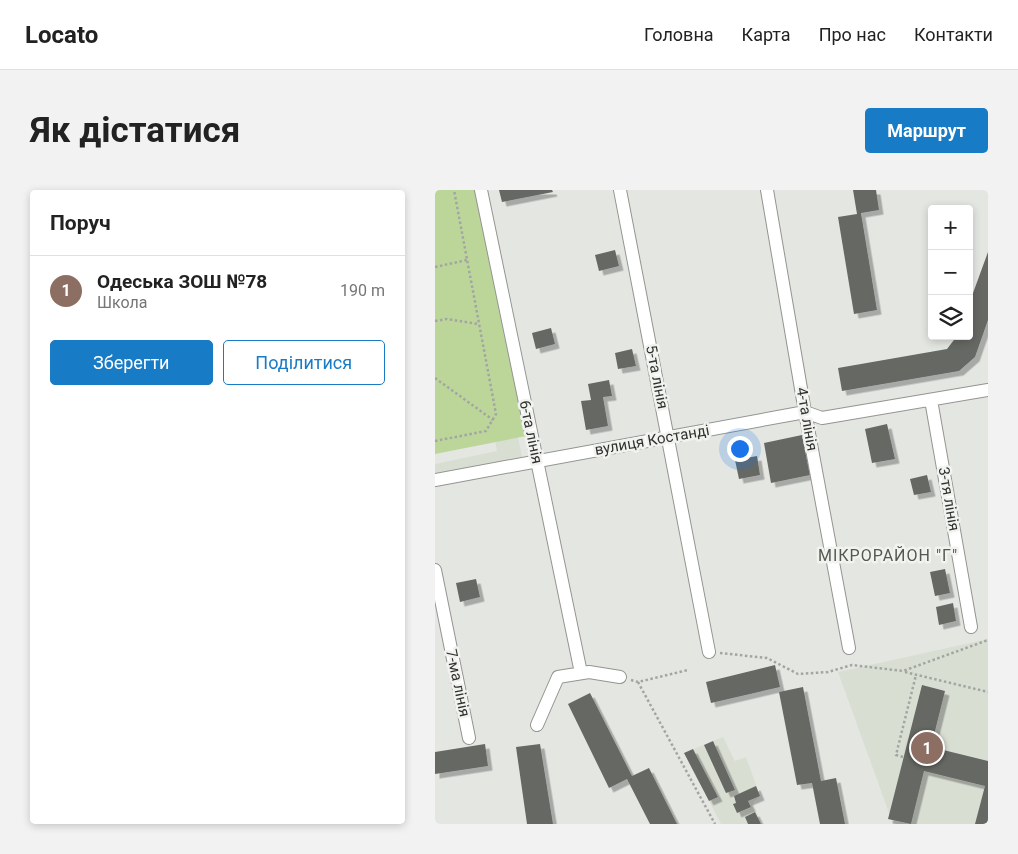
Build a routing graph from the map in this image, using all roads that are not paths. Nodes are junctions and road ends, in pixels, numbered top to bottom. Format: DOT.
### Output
graph roads {
  1 [pos="481,190"];
  2 [pos="620,190"];
  3 [pos="767,190"];
  4 [pos="988,390"];
  5 [pos="931,400"];
  6 [pos="805,412"];
  7 [pos="669,437"];
  8 [pos="537,462"];
  9 [pos="435,480"];
  10 [pos="435,570"];
  11 [pos="971,627"];
  12 [pos="849,648"];
  13 [pos="709,652"];
  14 [pos="581,674"];
  15 [pos="620,677"];
  16 [pos="537,725"];
  17 [pos="469,738"];
  1 -- 8 [label="street, 6-та лінія"];
  2 -- 7 [label="street, 5-та лінія"];
  3 -- 6 [label="street, 4-та лінія"];
  4 -- 5 [label="street, вулиця Костанді"];
  5 -- 6 [label="street, вулиця Костанді"];
  5 -- 11 [label="street, 3-тя лінія"];
  6 -- 7 [label="street, вулиця Костанді"];
  6 -- 12 [label="street, 4-та лінія"];
  7 -- 8 [label="street, вулиця Костанді"];
  7 -- 13 [label="street, 5-та лінія"];
  8 -- 9 [label="street, вулиця Костанді"];
  8 -- 14 [label="street, 6-та лінія"];
  10 -- 17 [label="street, 7-ма лінія"];
  14 -- 15 [label="street"];
  14 -- 16 [label="street"];
}
